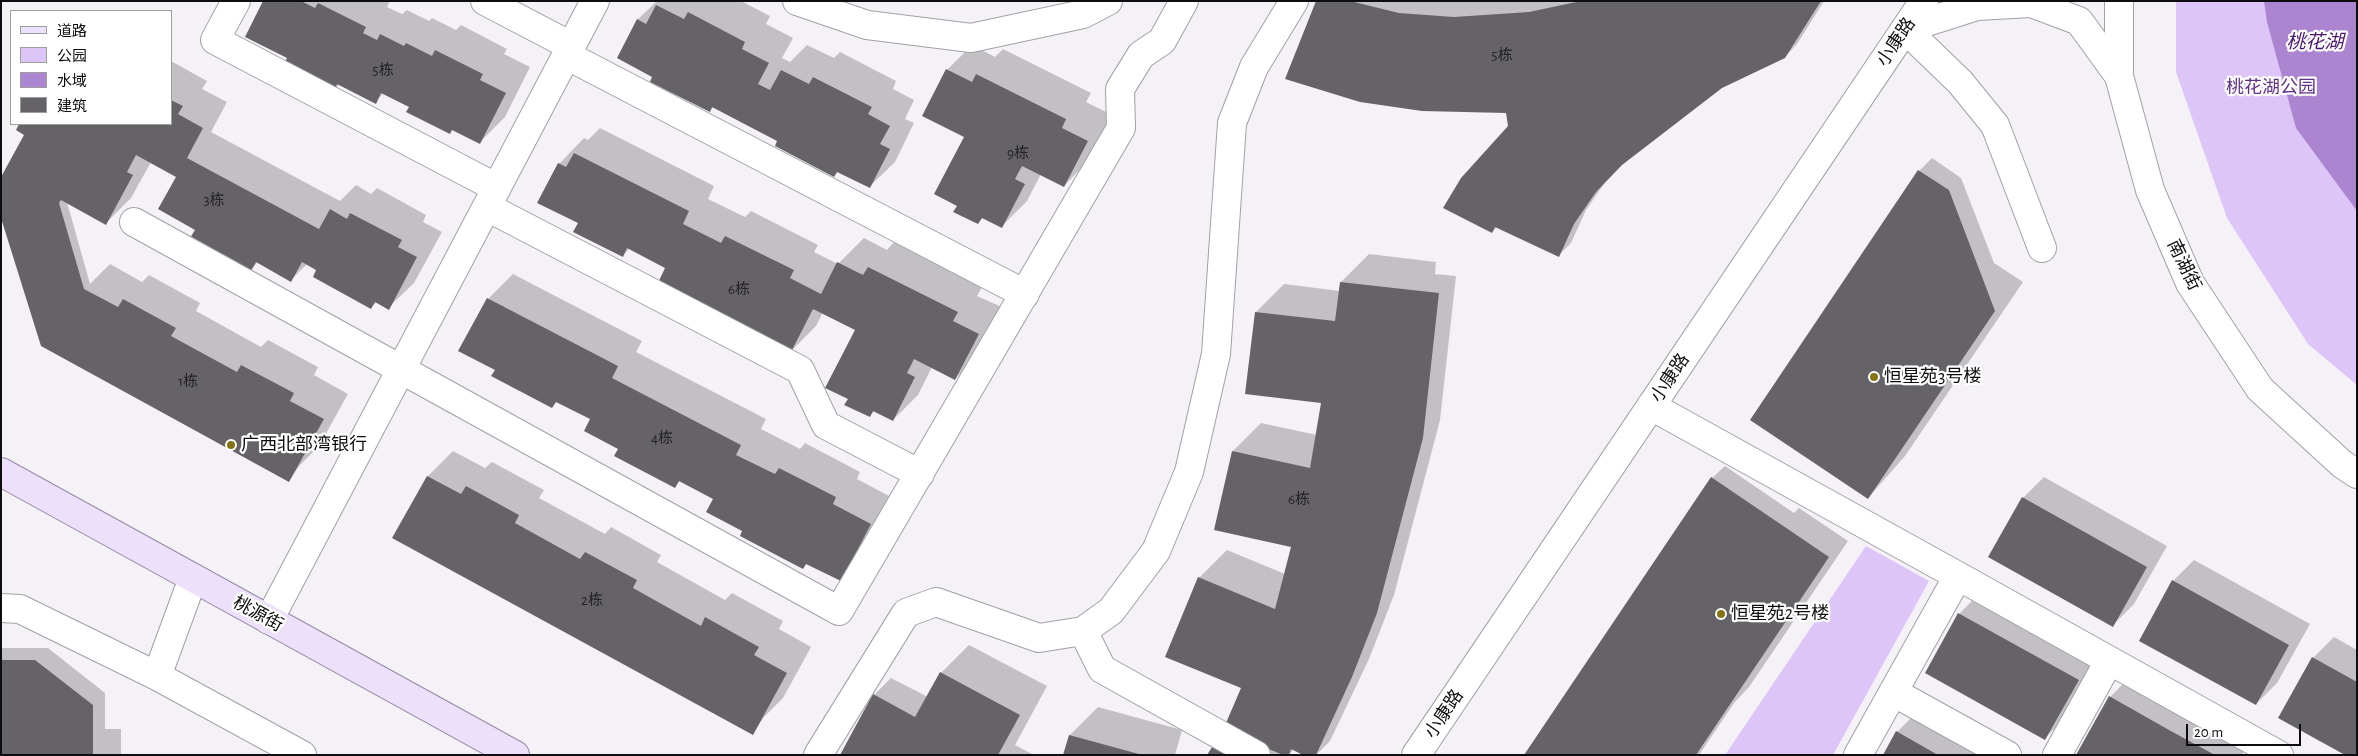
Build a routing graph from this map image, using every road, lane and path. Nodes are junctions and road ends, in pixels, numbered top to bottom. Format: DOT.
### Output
graph roads {
  1 [pos="236,1"];
  2 [pos="485,1"];
  3 [pos="595,1"];
  4 [pos="797,1"];
  5 [pos="1108,1"];
  6 [pos="1184,1"];
  7 [pos="1294,1"];
  8 [pos="1924,1"];
  9 [pos="2120,1"];
  10 [pos="1905,30"];
  11 [pos="569,51"];
  12 [pos="2120,76"];
  13 [pos="492,197"];
  14 [pos="134,222"];
  15 [pos="2042,248"];
  16 [pos="1025,294"];
  17 [pos="401,369"];
  18 [pos="1651,406"];
  19 [pos="1,472"];
  20 [pos="920,474"];
  21 [pos="2357,474"];
  22 [pos="1958,576"];
  23 [pos="193,578"];
  24 [pos="1,608"];
  25 [pos="269,620"];
  26 [pos="1082,631"];
  27 [pos="2109,661"];
  28 [pos="157,676"];
  29 [pos="1893,692"];
  30 [pos="302,755"];
  31 [pos="515,755"];
  32 [pos="818,755"];
  33 [pos="1256,755"];
  34 [pos="1416,755"];
  35 [pos="1858,755"];
  36 [pos="2007,755"];
  37 [pos="2056,755"];
  38 [pos="2280,755"];
  1 -- 13 [label="street"];
  2 -- 11 [label="street"];
  3 -- 11 [label="street"];
  4 -- 5 [label="street"];
  6 -- 16 [label="street"];
  7 -- 26 [label="street"];
  8 -- 10 [label="street, 小康路"];
  9 -- 12 [label="street, 南湖街"];
  10 -- 12 [label="street"];
  10 -- 15 [label="street"];
  10 -- 18 [label="street, 小康路"];
  11 -- 13 [label="street"];
  11 -- 16 [label="street"];
  12 -- 21 [label="street, 南湖街"];
  13 -- 17 [label="street"];
  13 -- 20 [label="street"];
  14 -- 17 [label="street"];
  16 -- 20 [label="street"];
  17 -- 20 [label="street"];
  17 -- 25 [label="street"];
  18 -- 22 [label="street"];
  18 -- 34 [label="street, 小康路"];
  19 -- 23 [label="main road, 桃源街"];
  22 -- 27 [label="street"];
  22 -- 29 [label="street"];
  23 -- 25 [label="main road, 桃源街"];
  23 -- 28 [label="street"];
  24 -- 28 [label="street"];
  25 -- 31 [label="main road, 桃源街"];
  26 -- 32 [label="street"];
  26 -- 33 [label="street"];
  27 -- 37 [label="street"];
  27 -- 38 [label="street"];
  28 -- 30 [label="street"];
  29 -- 35 [label="street"];
  29 -- 36 [label="street"];
}
